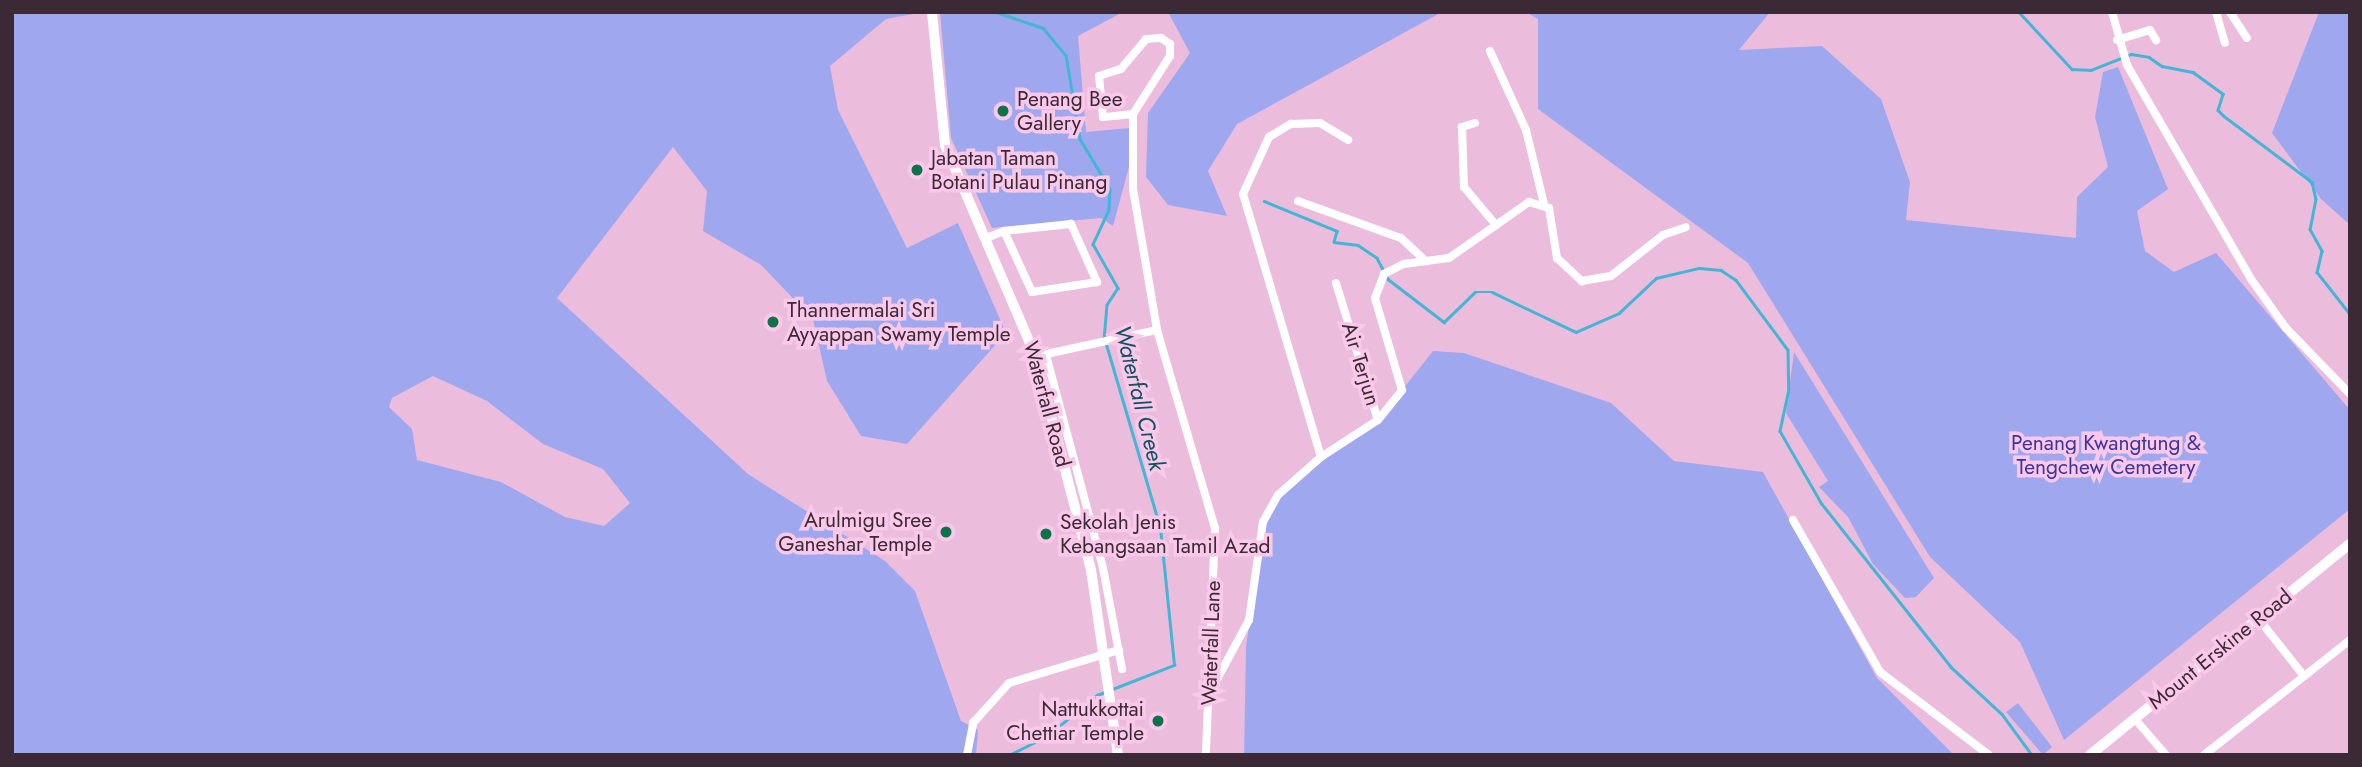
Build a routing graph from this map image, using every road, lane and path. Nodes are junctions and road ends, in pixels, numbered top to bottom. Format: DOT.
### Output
graph roads {
  1 [pos="932,12"];
  2 [pos="2112,12"];
  3 [pos="2216,12"];
  4 [pos="2230,12"];
  5 [pos="2246,38"];
  6 [pos="2117,40"];
  7 [pos="2156,40"];
  8 [pos="2225,43"];
  9 [pos="1490,51"];
  10 [pos="1133,114"];
  11 [pos="1475,123"];
  12 [pos="1348,140"];
  13 [pos="1535,186"];
  14 [pos="1298,201"];
  15 [pos="1529,202"];
  16 [pos="1544,204"];
  17 [pos="1496,225"];
  18 [pos="1686,227"];
  19 [pos="1004,232"];
  20 [pos="986,238"];
  21 [pos="1426,261"];
  22 [pos="1336,283"];
  23 [pos="1157,330"];
  24 [pos="1041,356"];
  25 [pos="2350,394"];
  26 [pos="1378,420"];
  27 [pos="1321,457"];
  28 [pos="1793,520"];
  29 [pos="2350,544"];
  30 [pos="2261,622"];
  31 [pos="2350,640"];
  32 [pos="1119,650"];
  33 [pos="1105,651"];
  34 [pos="1122,669"];
  35 [pos="2304,676"];
  36 [pos="1209,694"];
  37 [pos="2134,718"];
  38 [pos="967,755"];
  39 [pos="1118,755"];
  40 [pos="1206,755"];
  41 [pos="1989,755"];
  42 [pos="2090,755"];
  43 [pos="2166,755"];
  44 [pos="2204,755"];
  1 -- 20 [label="street, Waterfall Road"];
  2 -- 6 [label="street"];
  3 -- 8 [label="street"];
  4 -- 5 [label="street"];
  6 -- 7 [label="street"];
  6 -- 25 [label="street"];
  9 -- 13 [label="street"];
  10 -- 10 [label="street"];
  10 -- 23 [label="street, Waterfall Lane"];
  11 -- 17 [label="street"];
  12 -- 27 [label="street"];
  13 -- 15 [label="street"];
  13 -- 16 [label="street"];
  14 -- 21 [label="street"];
  15 -- 16 [label="street"];
  15 -- 17 [label="street"];
  16 -- 18 [label="street"];
  17 -- 21 [label="street"];
  19 -- 19 [label="street"];
  19 -- 20 [label="street"];
  20 -- 24 [label="street, Waterfall Road"];
  21 -- 26 [label="street"];
  22 -- 26 [label="street, Air Terjun"];
  23 -- 24 [label="street"];
  23 -- 36 [label="street, Waterfall Lane"];
  24 -- 32 [label="street"];
  24 -- 33 [label="street, Waterfall Road"];
  26 -- 27 [label="street, Air Terjun"];
  27 -- 36 [label="street, Air Terjun"];
  28 -- 41 [label="street"];
  29 -- 30 [label="main road, Mount Erskine Road"];
  30 -- 35 [label="street"];
  30 -- 37 [label="main road, Mount Erskine Road"];
  31 -- 35 [label="street"];
  32 -- 33 [label="street"];
  32 -- 34 [label="street"];
  33 -- 38 [label="street"];
  33 -- 39 [label="street, Waterfall Road"];
  35 -- 44 [label="street"];
  36 -- 40 [label="street, Waterfall Lane"];
  37 -- 42 [label="main road, Mount Erskine Road"];
  37 -- 43 [label="street"];
}
